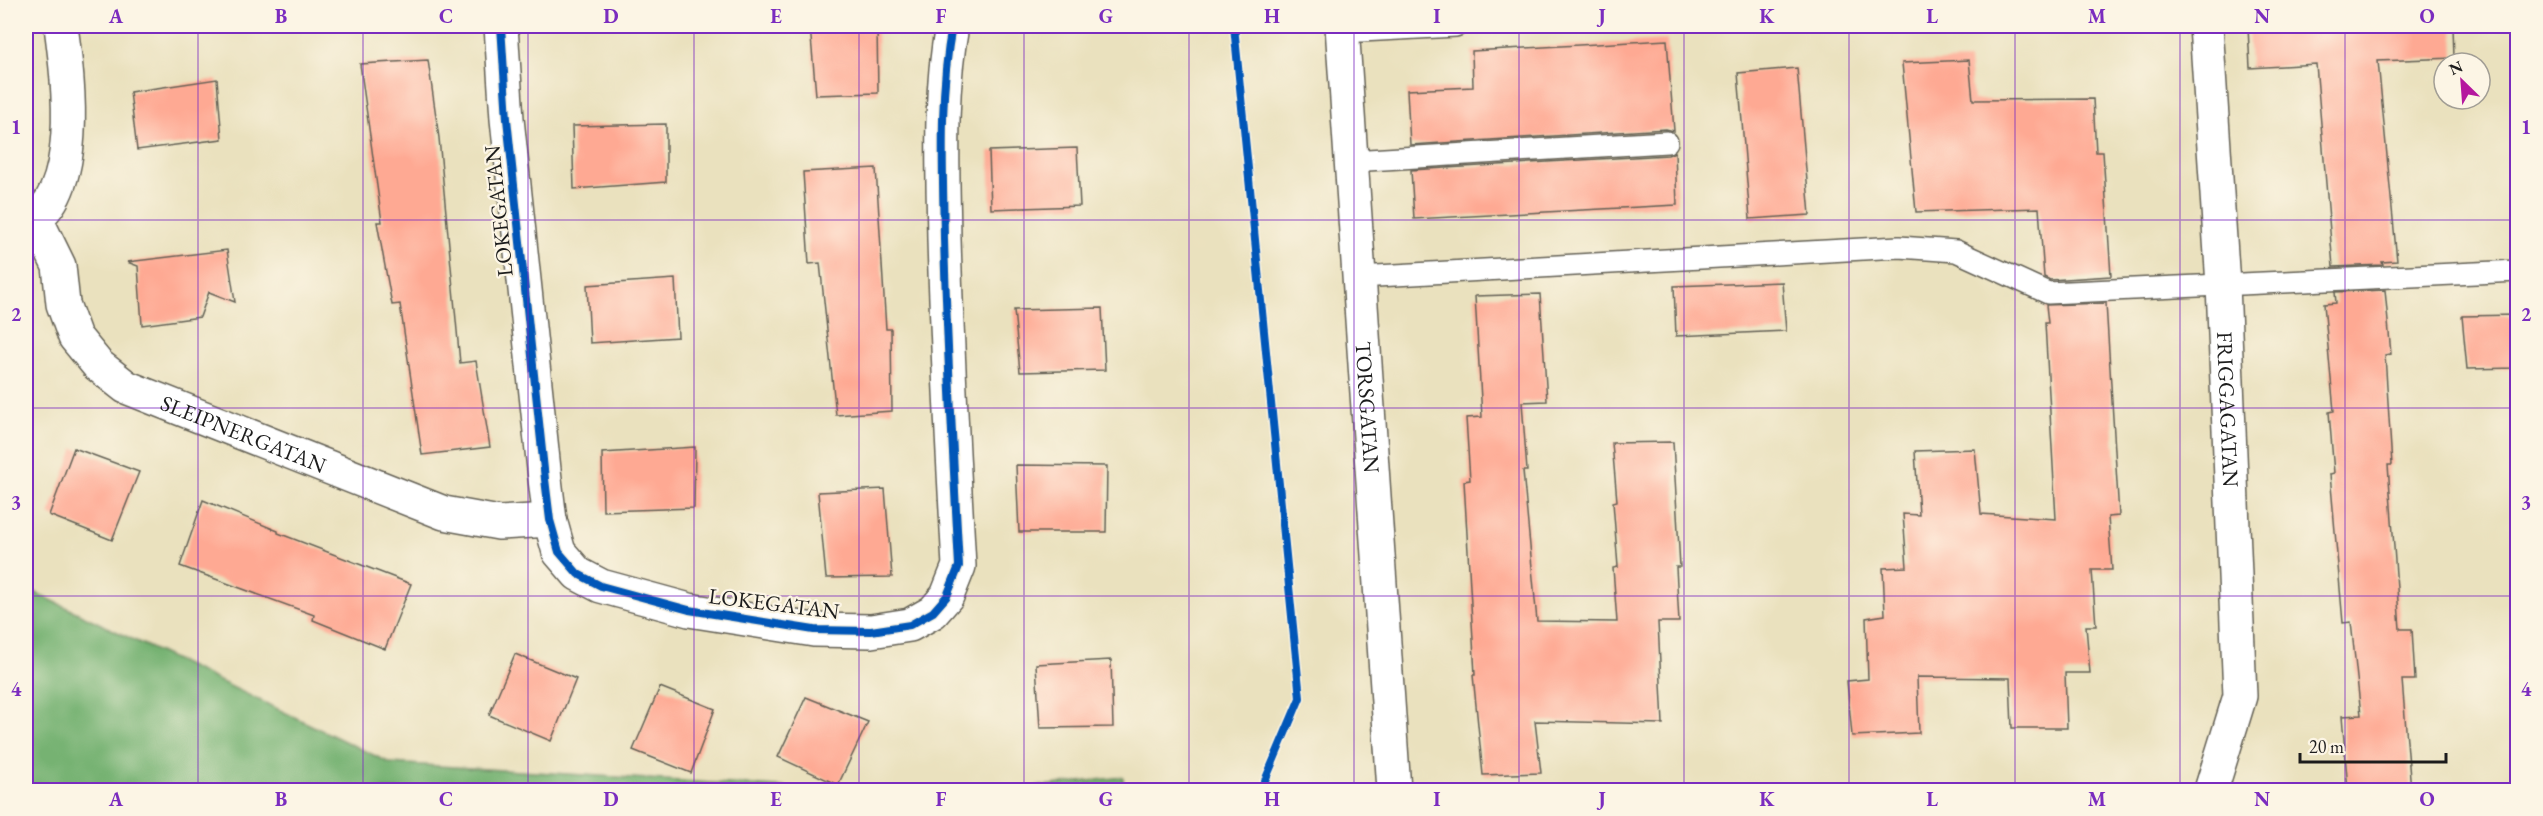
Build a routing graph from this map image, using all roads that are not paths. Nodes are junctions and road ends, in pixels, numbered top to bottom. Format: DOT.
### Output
graph roads {
  1 [pos="61,26"];
  2 [pos="501,26"];
  3 [pos="951,26"];
  4 [pos="1456,26"];
  5 [pos="2206,26"];
  6 [pos="1342,29"];
  7 [pos="1667,142"];
  8 [pos="1351,161"];
  9 [pos="31,222"];
  10 [pos="2517,271"];
  11 [pos="1359,277"];
  12 [pos="2223,285"];
  13 [pos="550,520"];
  14 [pos="1394,790"];
  15 [pos="2211,790"];
  1 -- 9 [label="street, SLEIPNERGATAN"];
  2 -- 13 [label="street, LOKEGATAN"];
  3 -- 13 [label="street, LOKEGATAN"];
  4 -- 6 [label="lane"];
  5 -- 12 [label="street, FRIGGAGATAN"];
  6 -- 8 [label="street, TORSGATAN"];
  7 -- 8 [label="lane"];
  8 -- 11 [label="street, TORSGATAN"];
  9 -- 13 [label="street, SLEIPNERGATAN"];
  10 -- 12 [label="lane"];
  11 -- 12 [label="lane"];
  11 -- 14 [label="street, TORSGATAN"];
  12 -- 15 [label="street, FRIGGAGATAN"];
}
